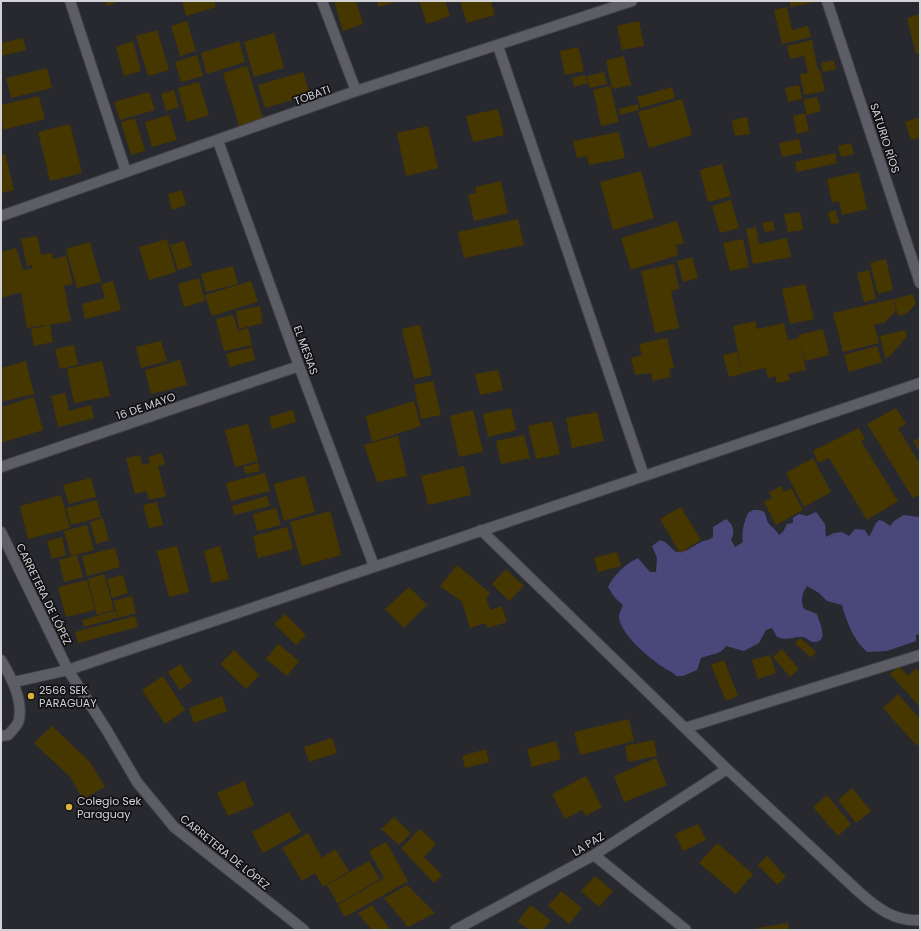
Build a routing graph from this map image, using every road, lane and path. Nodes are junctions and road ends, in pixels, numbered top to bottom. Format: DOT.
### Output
graph roads {
  1 [pos="70,1"];
  2 [pos="322,1"];
  3 [pos="632,1"];
  4 [pos="827,1"];
  5 [pos="498,46"];
  6 [pos="356,91"];
  7 [pos="218,141"];
  8 [pos="126,172"];
  9 [pos="1,216"];
  10 [pos="920,283"];
  11 [pos="299,366"];
  12 [pos="920,383"];
  13 [pos="1,468"];
  14 [pos="644,476"];
  15 [pos="481,530"];
  16 [pos="1,532"];
  17 [pos="374,566"];
  18 [pos="920,655"];
  19 [pos="1,660"];
  20 [pos="68,670"];
  21 [pos="14,682"];
  22 [pos="685,728"];
  23 [pos="1,736"];
  24 [pos="727,769"];
  25 [pos="594,855"];
  26 [pos="920,920"];
  27 [pos="304,930"];
  28 [pos="455,930"];
  29 [pos="686,930"];
  1 -- 8 [label="street"];
  2 -- 6 [label="street"];
  3 -- 5 [label="street, TOBATI"];
  4 -- 10 [label="street, SATURIO RÍOS"];
  5 -- 6 [label="street, TOBATI"];
  5 -- 14 [label="street"];
  6 -- 7 [label="street, TOBATI"];
  7 -- 8 [label="street, TOBATI"];
  7 -- 11 [label="street, EL MESIAS"];
  8 -- 9 [label="street, TOBATI"];
  11 -- 13 [label="street, 16 DE MAYO"];
  11 -- 17 [label="street, EL MESIAS"];
  12 -- 14 [label="street"];
  14 -- 15 [label="street"];
  15 -- 17 [label="street"];
  15 -- 22 [label="street"];
  16 -- 20 [label="street, CARRETERA DE LÓPEZ"];
  17 -- 20 [label="street"];
  18 -- 22 [label="street"];
  19 -- 21 [label="street"];
  20 -- 21 [label="street"];
  20 -- 27 [label="street, CARRETERA DE LÓPEZ"];
  21 -- 23 [label="street"];
  22 -- 24 [label="street"];
  24 -- 25 [label="street, LA PAZ"];
  24 -- 26 [label="street"];
  25 -- 28 [label="street, LA PAZ"];
  25 -- 29 [label="street"];
}
